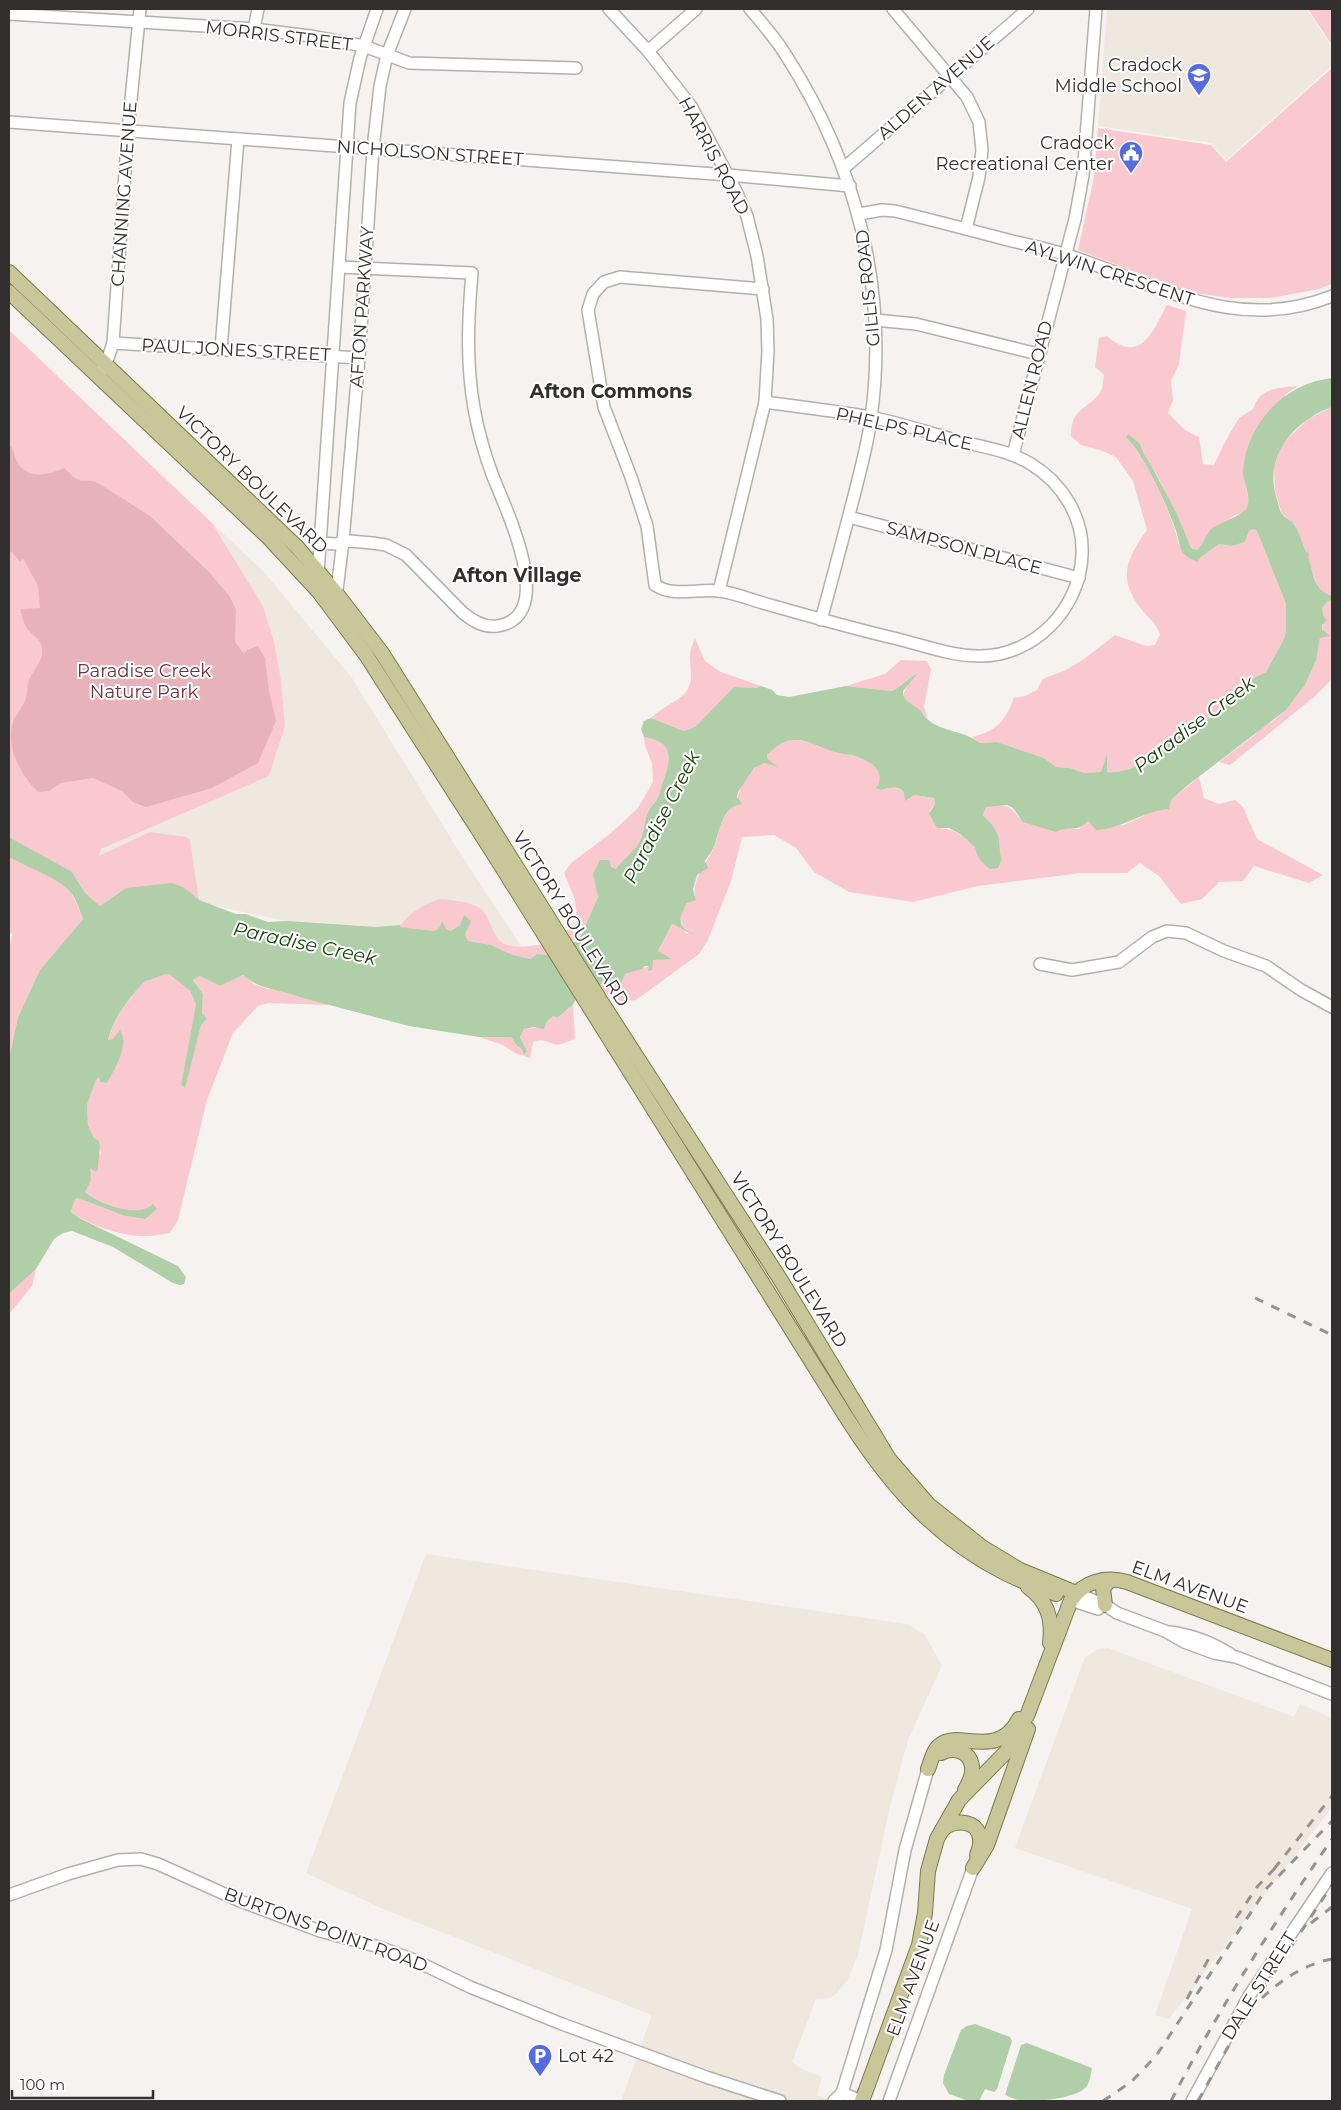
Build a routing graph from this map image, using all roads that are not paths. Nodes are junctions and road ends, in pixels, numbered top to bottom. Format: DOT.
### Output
graph roads {
  1 [pos="140,9"];
  2 [pos="258,9"];
  3 [pos="377,9"];
  4 [pos="405,9"];
  5 [pos="609,9"];
  6 [pos="696,9"];
  7 [pos="750,9"];
  8 [pos="893,9"];
  9 [pos="1028,9"];
  10 [pos="1096,9"];
  11 [pos="28,12"];
  12 [pos="9,14"];
  13 [pos="139,22"];
  14 [pos="254,29"];
  15 [pos="364,46"];
  16 [pos="648,51"];
  17 [pos="387,55"];
  18 [pos="576,68"];
  19 [pos="950,76"];
  20 [pos="9,122"];
  21 [pos="128,130"];
  22 [pos="238,139"];
  23 [pos="346,147"];
  24 [pos="373,149"];
  25 [pos="844,168"];
  26 [pos="728,175"];
  27 [pos="850,186"];
  28 [pos="859,214"];
  29 [pos="966,229"];
  30 [pos="1066,254"];
  31 [pos="339,267"];
  32 [pos="365,268"];
  33 [pos="9,272"];
  34 [pos="763,289"];
  35 [pos="9,292"];
  36 [pos="1332,296"];
  37 [pos="875,320"];
  38 [pos="112,343"];
  39 [pos="221,349"];
  40 [pos="1038,354"];
  41 [pos="332,356"];
  42 [pos="359,358"];
  43 [pos="106,364"];
  44 [pos="97,376"];
  45 [pos="765,402"];
  46 [pos="871,418"];
  47 [pos="1013,455"];
  48 [pos="848,517"];
  49 [pos="343,541"];
  50 [pos="319,543"];
  51 [pos="318,570"];
  52 [pos="1080,578"];
  53 [pos="719,591"];
  54 [pos="319,592"];
  55 [pos="337,594"];
  56 [pos="332,608"];
  57 [pos="821,620"];
  58 [pos="546,926"];
  59 [pos="1040,964"];
  60 [pos="1332,1008"];
  61 [pos="918,1502"];
  62 [pos="1015,1578"];
  63 [pos="1110,1580"];
  64 [pos="1073,1596"];
  65 [pos="1105,1605"];
  66 [pos="1117,1613"];
  67 [pos="1047,1658"];
  68 [pos="1332,1660"];
  69 [pos="1040,1678"];
  70 [pos="1328,1693"];
  71 [pos="1025,1720"];
  72 [pos="970,1743"];
  73 [pos="996,1762"];
  74 [pos="928,1769"];
  75 [pos="959,1800"];
  76 [pos="938,1836"];
  77 [pos="973,1868"];
  78 [pos="1332,1873"];
  79 [pos="9,1894"];
  80 [pos="838,2097"];
  81 [pos="780,2101"];
  82 [pos="862,2101"];
  83 [pos="889,2101"];
  84 [pos="1194,2101"];
  1 -- 13 [label="street, CHANNING AVENUE"];
  2 -- 14 [label="street"];
  3 -- 15 [label="street, AFTON PARKWAY"];
  4 -- 17 [label="street, AFTON PARKWAY"];
  5 -- 16 [label="street, HARRIS ROAD"];
  6 -- 16 [label="street"];
  7 -- 25 [label="street, GILLIS ROAD"];
  8 -- 19 [label="street"];
  9 -- 19 [label="street, ALDEN AVENUE"];
  10 -- 30 [label="street, ALLEN ROAD"];
  11 -- 12 [label="street, MORRIS STREET"];
  11 -- 13 [label="street, MORRIS STREET"];
  13 -- 14 [label="street, MORRIS STREET"];
  13 -- 21 [label="street, CHANNING AVENUE"];
  14 -- 15 [label="street, MORRIS STREET"];
  15 -- 17 [label="street, MORRIS STREET"];
  15 -- 23 [label="street, AFTON PARKWAY"];
  16 -- 26 [label="street, HARRIS ROAD"];
  17 -- 18 [label="street, MORRIS STREET"];
  17 -- 24 [label="street, AFTON PARKWAY"];
  19 -- 25 [label="street, ALDEN AVENUE"];
  19 -- 29 [label="street"];
  20 -- 21 [label="street, NICHOLSON STREET"];
  21 -- 22 [label="street, NICHOLSON STREET"];
  21 -- 38 [label="street, CHANNING AVENUE"];
  22 -- 23 [label="street, NICHOLSON STREET"];
  22 -- 39 [label="street"];
  23 -- 24 [label="street, NICHOLSON STREET"];
  23 -- 31 [label="street, AFTON PARKWAY"];
  24 -- 26 [label="street, NICHOLSON STREET"];
  24 -- 32 [label="street, AFTON PARKWAY"];
  25 -- 27 [label="street, GILLIS ROAD"];
  26 -- 27 [label="street, NICHOLSON STREET"];
  26 -- 34 [label="street, HARRIS ROAD"];
  27 -- 28 [label="street, GILLIS ROAD"];
  28 -- 29 [label="street, AYLWIN CRESCENT"];
  28 -- 37 [label="street, GILLIS ROAD"];
  29 -- 30 [label="street, AYLWIN CRESCENT"];
  30 -- 36 [label="street, AYLWIN CRESCENT"];
  30 -- 40 [label="street, ALLEN ROAD"];
  31 -- 32 [label="street"];
  31 -- 41 [label="street, AFTON PARKWAY"];
  32 -- 42 [label="street, AFTON PARKWAY"];
  32 -- 49 [label="street"];
  33 -- 43 [label="main road, VICTORY BOULEVARD"];
  34 -- 45 [label="street, HARRIS ROAD"];
  34 -- 53 [label="street, ALLEN ROAD"];
  35 -- 44 [label="main road, VICTORY BOULEVARD"];
  37 -- 40 [label="street"];
  37 -- 46 [label="street, GILLIS ROAD"];
  38 -- 39 [label="street, PAUL JONES STREET"];
  38 -- 43 [label="street, CHANNING AVENUE"];
  39 -- 41 [label="street, PAUL JONES STREET"];
  40 -- 47 [label="street, ALLEN ROAD"];
  41 -- 42 [label="street, PAUL JONES STREET"];
  41 -- 50 [label="street, AFTON PARKWAY"];
  42 -- 49 [label="street, AFTON PARKWAY"];
  43 -- 44 [label="street, CHANNING AVENUE"];
  43 -- 51 [label="main road, VICTORY BOULEVARD"];
  44 -- 54 [label="main road, VICTORY BOULEVARD"];
  45 -- 46 [label="street, PHELPS PLACE"];
  45 -- 53 [label="street, HARRIS ROAD"];
  46 -- 47 [label="street, PHELPS PLACE"];
  46 -- 48 [label="street, GILLIS ROAD"];
  47 -- 52 [label="street, ALLEN ROAD"];
  48 -- 52 [label="street, SAMPSON PLACE"];
  48 -- 57 [label="street, GILLIS ROAD"];
  49 -- 50 [label="street"];
  49 -- 55 [label="street, AFTON PARKWAY"];
  50 -- 51 [label="street, AFTON PARKWAY"];
  51 -- 54 [label="street, AFTON PARKWAY"];
  51 -- 55 [label="main road, VICTORY BOULEVARD"];
  52 -- 57 [label="street, ALLEN ROAD"];
  53 -- 57 [label="street, ALLEN ROAD"];
  54 -- 56 [label="main road, VICTORY BOULEVARD"];
  55 -- 56 [label="street, AFTON PARKWAY"];
  55 -- 58 [label="main road, VICTORY BOULEVARD"];
  56 -- 58 [label="main road, VICTORY BOULEVARD"];
  58 -- 61 [label="main road, VICTORY BOULEVARD"];
  59 -- 60 [label="street"];
  61 -- 62 [label="main road, VICTORY BOULEVARD"];
  61 -- 64 [label="main road, VICTORY BOULEVARD"];
  62 -- 64 [label="main road, VICTORY BOULEVARD"];
  62 -- 67 [label="main road"];
  63 -- 64 [label="main road, ELM AVENUE"];
  63 -- 65 [label="main road"];
  63 -- 68 [label="main road, ELM AVENUE"];
  64 -- 65 [label="street"];
  64 -- 66 [label="street"];
  64 -- 67 [label="main road"];
  65 -- 66 [label="street"];
  66 -- 70 [label="street"];
  67 -- 69 [label="main road"];
  69 -- 71 [label="main road"];
  69 -- 71 [label="main road"];
  71 -- 72 [label="main road"];
  71 -- 73 [label="main road"];
  71 -- 77 [label="main road"];
  72 -- 73 [label="main road"];
  72 -- 74 [label="main road"];
  73 -- 75 [label="main road"];
  74 -- 75 [label="main road"];
  74 -- 80 [label="street"];
  75 -- 76 [label="main road"];
  76 -- 77 [label="main road"];
  76 -- 82 [label="main road"];
  77 -- 83 [label="street, ELM AVENUE"];
  78 -- 84 [label="street, DALE STREET"];
  79 -- 81 [label="street, BURTONS POINT ROAD"];
  80 -- 82 [label="street"];
}
